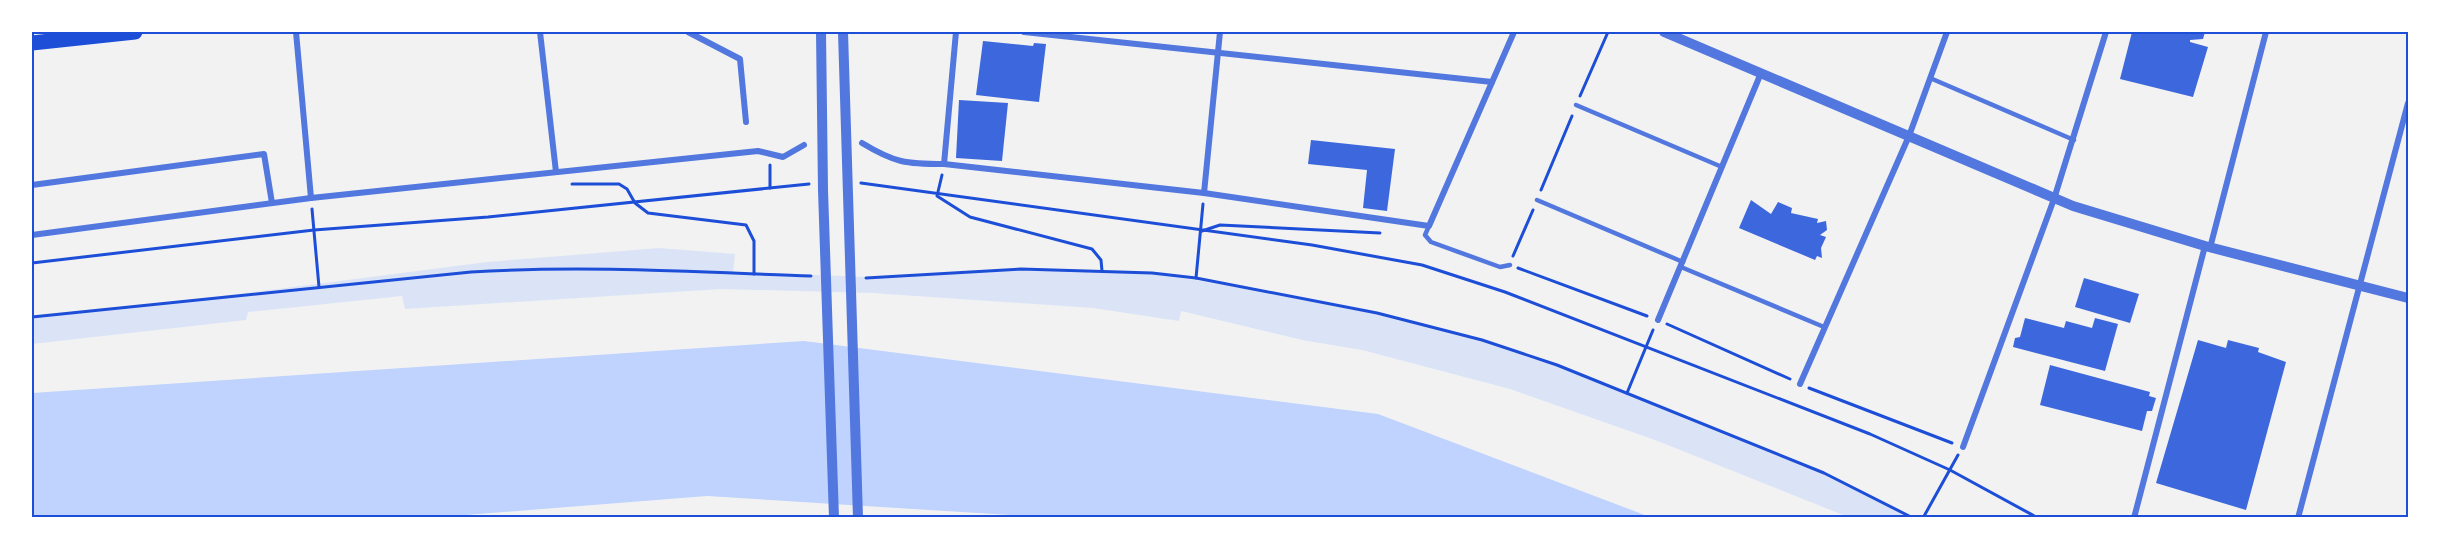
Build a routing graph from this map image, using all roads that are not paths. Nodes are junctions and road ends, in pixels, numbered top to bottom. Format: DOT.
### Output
graph roads {
  1 [pos="135,32"];
  2 [pos="296,32"];
  3 [pos="540,32"];
  4 [pos="688,32"];
  5 [pos="821,32"];
  6 [pos="843,32"];
  7 [pos="956,32"];
  8 [pos="1024,32"];
  9 [pos="1220,32"];
  10 [pos="1514,32"];
  11 [pos="1664,32"];
  12 [pos="1947,32"];
  13 [pos="2106,32"];
  14 [pos="2266,32"];
  15 [pos="32,43"];
  16 [pos="1218,53"];
  17 [pos="1761,73"];
  18 [pos="1930,78"];
  19 [pos="1492,82"];
  20 [pos="2409,103"];
  21 [pos="1576,105"];
  22 [pos="746,122"];
  23 [pos="1909,136"];
  24 [pos="2074,140"];
  25 [pos="862,143"];
  26 [pos="804,145"];
  27 [pos="944,164"];
  28 [pos="1722,167"];
  29 [pos="556,172"];
  30 [pos="32,185"];
  31 [pos="1204,194"];
  32 [pos="312,198"];
  33 [pos="2054,199"];
  34 [pos="1537,200"];
  35 [pos="272,203"];
  36 [pos="1429,226"];
  37 [pos="32,235"];
  38 [pos="2208,247"];
  39 [pos="1682,264"];
  40 [pos="1510,265"];
  41 [pos="2361,286"];
  42 [pos="2409,298"];
  43 [pos="1658,320"];
  44 [pos="1824,327"];
  45 [pos="1800,384"];
  46 [pos="1963,447"];
  47 [pos="834,518"];
  48 [pos="858,518"];
  49 [pos="2134,518"];
  50 [pos="2298,518"];
  1 -- 15 [label="main road"];
  2 -- 32 [label="street"];
  3 -- 29 [label="street"];
  4 -- 22 [label="street"];
  5 -- 47 [label="street"];
  6 -- 48 [label="street"];
  7 -- 27 [label="street"];
  8 -- 16 [label="street"];
  9 -- 16 [label="street"];
  10 -- 19 [label="street"];
  11 -- 17 [label="street"];
  12 -- 18 [label="street"];
  13 -- 24 [label="street"];
  14 -- 38 [label="street"];
  16 -- 19 [label="street"];
  16 -- 31 [label="street"];
  17 -- 23 [label="street"];
  17 -- 28 [label="street"];
  18 -- 23 [label="street"];
  18 -- 24 [label="lane"];
  19 -- 36 [label="street"];
  20 -- 41 [label="street"];
  21 -- 28 [label="lane"];
  23 -- 33 [label="street"];
  23 -- 44 [label="street"];
  24 -- 33 [label="street"];
  25 -- 27 [label="street"];
  26 -- 29 [label="street"];
  27 -- 31 [label="street"];
  28 -- 39 [label="street"];
  29 -- 32 [label="street"];
  30 -- 35 [label="street"];
  31 -- 36 [label="street"];
  32 -- 35 [label="street"];
  33 -- 38 [label="street"];
  33 -- 46 [label="street"];
  34 -- 39 [label="lane"];
  35 -- 37 [label="street"];
  36 -- 40 [label="lane"];
  38 -- 41 [label="street"];
  38 -- 49 [label="street"];
  39 -- 43 [label="street"];
  39 -- 44 [label="lane"];
  41 -- 42 [label="street"];
  41 -- 50 [label="street"];
  44 -- 45 [label="street"];
}
